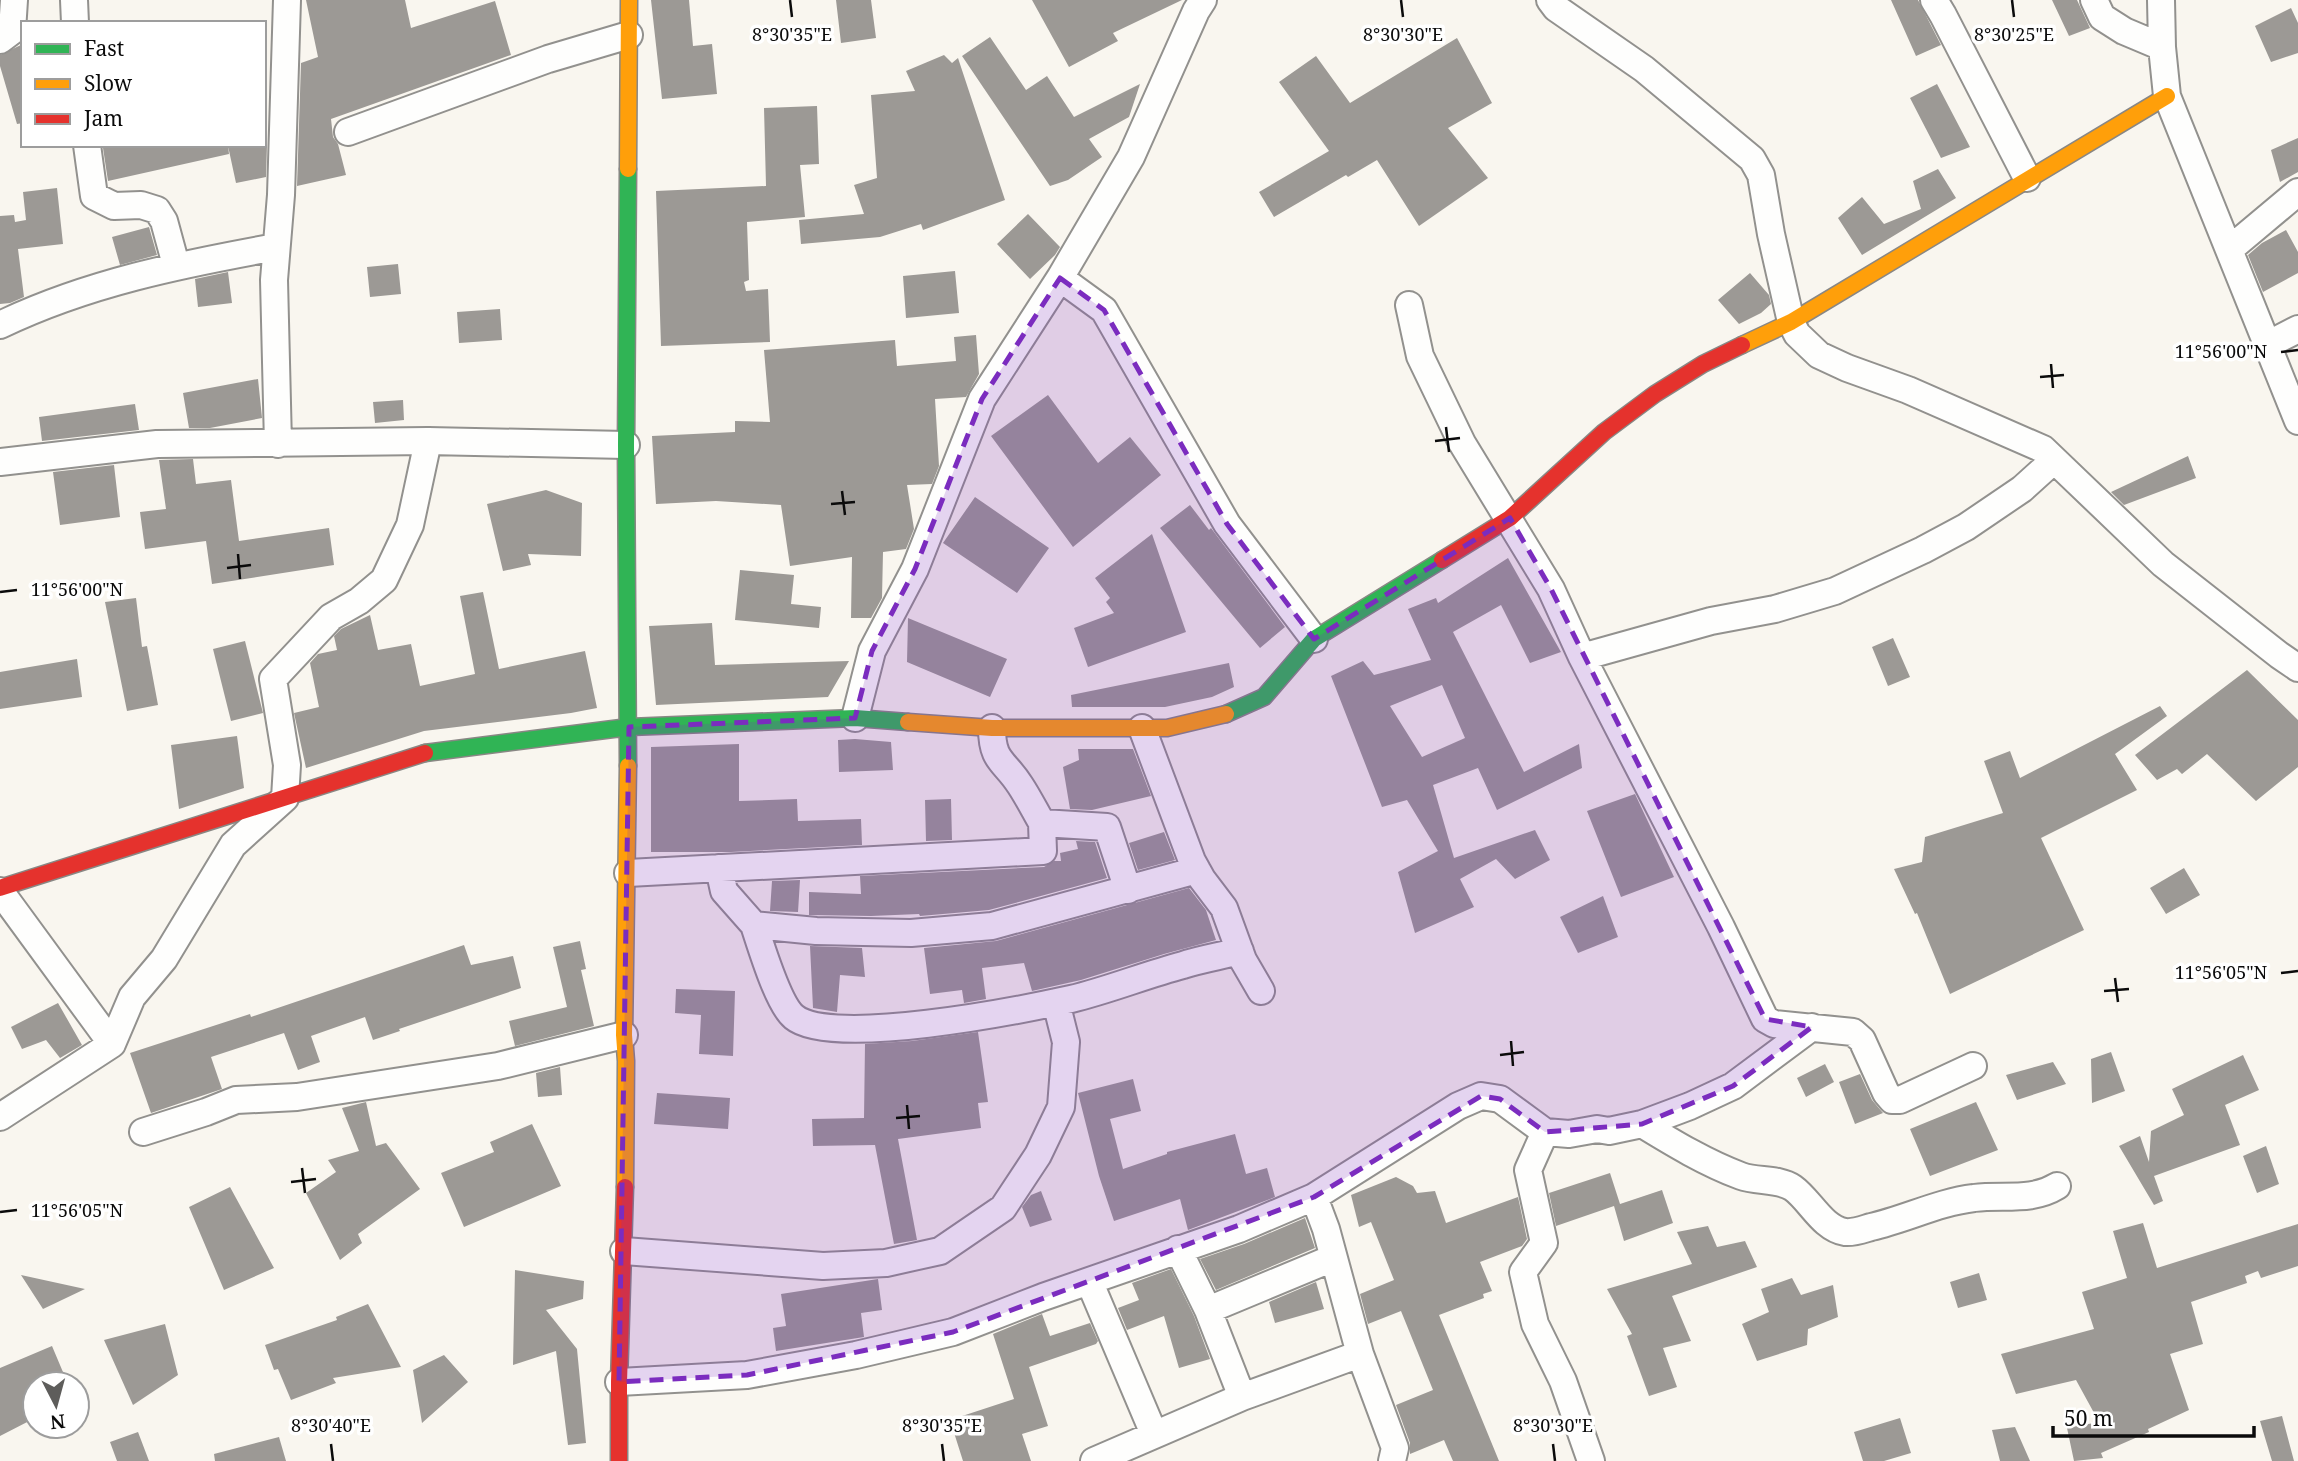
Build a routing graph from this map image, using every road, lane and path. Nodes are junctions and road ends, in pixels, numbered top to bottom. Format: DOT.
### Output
graph roads {
  1 [pos="14,0"];
  2 [pos="75,0"];
  3 [pos="287,0"];
  4 [pos="629,0"];
  5 [pos="1203,0"];
  6 [pos="1550,0"];
  7 [pos="1934,0"];
  8 [pos="2094,0"];
  9 [pos="2161,0"];
  10 [pos="75,21"];
  11 [pos="629,35"];
  12 [pos="0,40"];
  13 [pos="2162,47"];
  14 [pos="2167,96"];
  15 [pos="348,132"];
  16 [pos="87,147"];
  17 [pos="2027,178"];
  18 [pos="2298,192"];
  19 [pos="276,247"];
  20 [pos="2230,249"];
  21 [pos="176,265"];
  22 [pos="1060,278"];
  23 [pos="1409,305"];
  24 [pos="1791,322"];
  25 [pos="0,325"];
  26 [pos="2298,329"];
  27 [pos="2267,345"];
  28 [pos="2298,421"];
  29 [pos="428,441"];
  30 [pos="278,443"];
  31 [pos="626,444"];
  32 [pos="2054,460"];
  33 [pos="0,461"];
  34 [pos="1510,518"];
  35 [pos="1314,639"];
  36 [pos="1582,657"];
  37 [pos="2298,668"];
  38 [pos="855,718"];
  39 [pos="629,727"];
  40 [pos="992,728"];
  41 [pos="1142,728"];
  42 [pos="285,798"];
  43 [pos="1042,824"];
  44 [pos="719,868"];
  45 [pos="1197,870"];
  46 [pos="628,873"];
  47 [pos="0,890"];
  48 [pos="1128,890"];
  49 [pos="754,925"];
  50 [pos="1240,951"];
  51 [pos="1261,991"];
  52 [pos="1056,1002"];
  53 [pos="1812,1027"];
  54 [pos="624,1035"];
  55 [pos="112,1044"];
  56 [pos="1973,1066"];
  57 [pos="0,1117"];
  58 [pos="1642,1124"];
  59 [pos="143,1132"];
  60 [pos="1545,1132"];
  61 [pos="2057,1186"];
  62 [pos="1314,1197"];
  63 [pos="1178,1249"];
  64 [pos="624,1251"];
  65 [pos="1333,1258"];
  66 [pos="1090,1283"];
  67 [pos="1208,1310"];
  68 [pos="1360,1354"];
  69 [pos="619,1382"];
  70 [pos="1242,1397"];
  71 [pos="1154,1434"];
  72 [pos="619,1461"];
  73 [pos="1094,1461"];
  74 [pos="1392,1461"];
  75 [pos="1591,1461"];
  1 -- 12 [label="street"];
  2 -- 10 [label="street"];
  3 -- 19 [label="street"];
  4 -- 11 [label="street"];
  5 -- 22 [label="street"];
  6 -- 24 [label="street"];
  7 -- 17 [label="street"];
  8 -- 13 [label="street"];
  9 -- 13 [label="street"];
  11 -- 15 [label="street"];
  11 -- 31 [label="street"];
  13 -- 14 [label="street"];
  14 -- 17 [label="street"];
  14 -- 20 [label="street"];
  16 -- 21 [label="street"];
  17 -- 24 [label="street"];
  18 -- 20 [label="street"];
  19 -- 21 [label="street"];
  19 -- 30 [label="street"];
  20 -- 27 [label="street"];
  21 -- 25 [label="street"];
  22 -- 35 [label="street"];
  22 -- 38 [label="street"];
  23 -- 34 [label="street"];
  24 -- 32 [label="street"];
  24 -- 34 [label="street"];
  26 -- 27 [label="street"];
  27 -- 28 [label="street"];
  29 -- 30 [label="street"];
  29 -- 31 [label="street"];
  29 -- 42 [label="street"];
  30 -- 33 [label="street"];
  31 -- 39 [label="street"];
  32 -- 36 [label="street"];
  32 -- 37 [label="street"];
  34 -- 35 [label="street"];
  34 -- 36 [label="street"];
  35 -- 41 [label="street"];
  36 -- 53 [label="street"];
  38 -- 39 [label="street"];
  38 -- 40 [label="street"];
  39 -- 42 [label="street"];
  39 -- 46 [label="street"];
  40 -- 41 [label="street"];
  40 -- 43 [label="street"];
  41 -- 45 [label="street"];
  42 -- 47 [label="street"];
  42 -- 55 [label="street"];
  43 -- 44 [label="street"];
  43 -- 48 [label="street"];
  44 -- 46 [label="street"];
  44 -- 49 [label="street"];
  45 -- 48 [label="street"];
  45 -- 50 [label="street"];
  46 -- 54 [label="street"];
  47 -- 55 [label="street"];
  48 -- 49 [label="street"];
  49 -- 52 [label="street"];
  50 -- 51 [label="street"];
  50 -- 52 [label="street"];
  52 -- 64 [label="street"];
  53 -- 56 [label="street"];
  53 -- 58 [label="street"];
  54 -- 59 [label="street"];
  54 -- 64 [label="street"];
  55 -- 57 [label="street"];
  58 -- 60 [label="street"];
  58 -- 61 [label="street"];
  60 -- 62 [label="street"];
  60 -- 75 [label="street"];
  62 -- 63 [label="street"];
  62 -- 65 [label="street"];
  63 -- 66 [label="street"];
  63 -- 67 [label="street"];
  64 -- 69 [label="street"];
  65 -- 67 [label="street"];
  65 -- 68 [label="street"];
  66 -- 69 [label="street"];
  66 -- 71 [label="street"];
  67 -- 70 [label="street"];
  68 -- 70 [label="street"];
  68 -- 74 [label="street"];
  69 -- 72 [label="street"];
  70 -- 71 [label="street"];
  71 -- 73 [label="street"];
}
